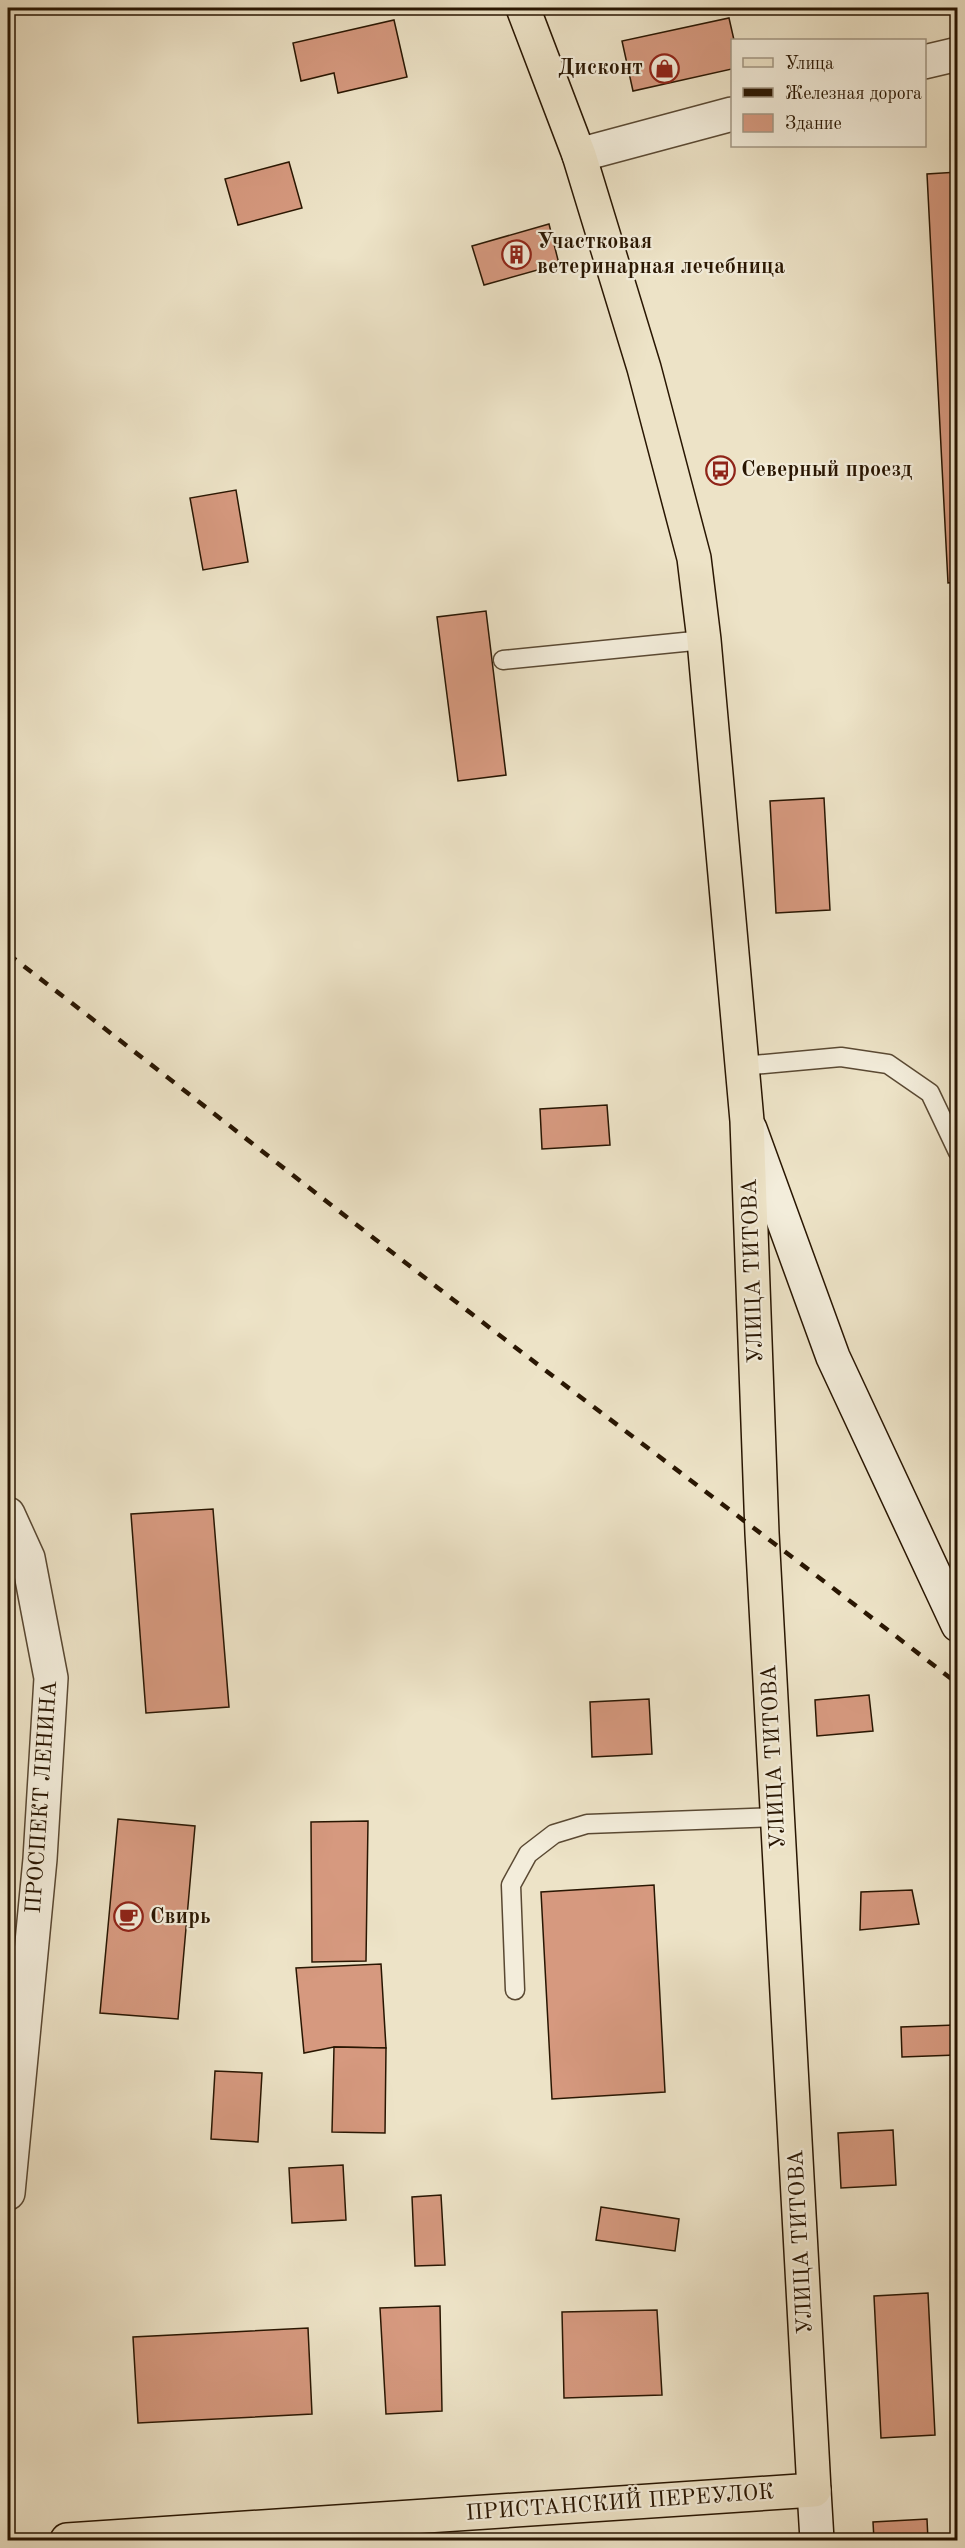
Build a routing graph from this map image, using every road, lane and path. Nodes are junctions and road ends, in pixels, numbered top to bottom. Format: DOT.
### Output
graph roads {
  1 [pos="523,8"];
  2 [pos="957,54"];
  3 [pos="926,62"];
  4 [pos="731,114"];
  5 [pos="579,155"];
  6 [pos="704,640"];
  7 [pos="502,660"];
  8 [pos="742,1066"];
  9 [pos="747,1121"];
  10 [pos="957,1152"];
  11 [pos="8,1514"];
  12 [pos="957,1625"];
  13 [pos="777,1817"];
  14 [pos="515,1990"];
  15 [pos="8,2193"];
  16 [pos="814,2490"];
  17 [pos="67,2541"];
  18 [pos="817,2541"];
  1 -- 5 [label="main road, УЛИЦА ТИТОВА"];
  2 -- 3 [label="street"];
  4 -- 5 [label="street"];
  5 -- 6 [label="main road, УЛИЦА ТИТОВА"];
  6 -- 7 [label="lane"];
  6 -- 8 [label="main road, УЛИЦА ТИТОВА"];
  8 -- 9 [label="main road, УЛИЦА ТИТОВА"];
  8 -- 10 [label="lane"];
  9 -- 12 [label="street"];
  9 -- 13 [label="main road, УЛИЦА ТИТОВА"];
  11 -- 15 [label="street, ПРОСПЕКТ ЛЕНИНА"];
  13 -- 14 [label="lane"];
  13 -- 16 [label="main road, УЛИЦА ТИТОВА"];
  16 -- 17 [label="main road, ПРИСТАНСКИЙ ПЕРЕУЛОК"];
  16 -- 18 [label="street, УЛИЦА ТИТОВА"];
}
